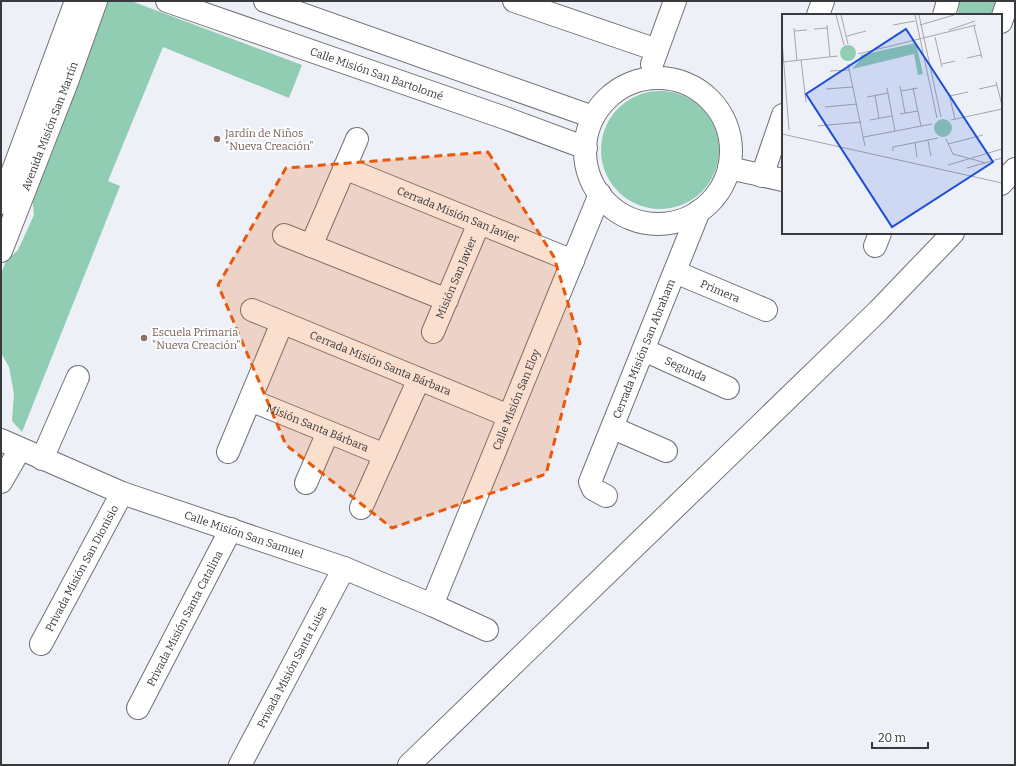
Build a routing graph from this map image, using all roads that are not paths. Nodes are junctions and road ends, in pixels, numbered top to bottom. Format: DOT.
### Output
graph roads {
  1 [pos="76,1"];
  2 [pos="96,1"];
  3 [pos="168,1"];
  4 [pos="265,1"];
  5 [pos="514,1"];
  6 [pos="675,1"];
  7 [pos="823,1"];
  8 [pos="948,1"];
  9 [pos="1008,1"];
  10 [pos="818,14"];
  11 [pos="944,14"];
  12 [pos="1002,19"];
  13 [pos="657,50"];
  14 [pos="647,78"];
  15 [pos="593,118"];
  16 [pos="782,118"];
  17 [pos="357,139"];
  18 [pos="586,148"];
  19 [pos="344,168"];
  20 [pos="729,168"];
  21 [pos="1015,169"];
  22 [pos="762,176"];
  23 [pos="782,180"];
  24 [pos="1002,183"];
  25 [pos="600,194"];
  26 [pos="1,204"];
  27 [pos="699,211"];
  28 [pos="479,223"];
  29 [pos="952,234"];
  30 [pos="284,235"];
  31 [pos="311,246"];
  32 [pos="1,251"];
  33 [pos="573,261"];
  34 [pos="675,272"];
  35 [pos="447,300"];
  36 [pos="252,310"];
  37 [pos="766,310"];
  38 [pos="282,323"];
  39 [pos="433,332"];
  40 [pos="644,350"];
  41 [pos="78,377"];
  42 [pos="419,379"];
  43 [pos="728,388"];
  44 [pos="250,400"];
  45 [pos="509,416"];
  46 [pos="613,428"];
  47 [pos="328,432"];
  48 [pos="10,444"];
  49 [pos="666,451"];
  50 [pos="228,452"];
  51 [pos="385,455"];
  52 [pos="42,459"];
  53 [pos="1,482"];
  54 [pos="306,483"];
  55 [pos="598,491"];
  56 [pos="122,493"];
  57 [pos="361,508"];
  58 [pos="232,529"];
  59 [pos="344,568"];
  60 [pos="432,605"];
  61 [pos="487,630"];
  62 [pos="41,644"];
  63 [pos="138,708"];
  64 [pos="240,765"];
  65 [pos="410,765"];
  1 -- 26 [label="street, Avenida Misión San Martín"];
  2 -- 32 [label="street, Avenida Misión San Martín"];
  3 -- 18 [label="street, Calle Misión San Bartolomé"];
  4 -- 15 [label="street"];
  5 -- 13 [label="street"];
  6 -- 13 [label="street"];
  7 -- 10 [label="street"];
  8 -- 11 [label="street"];
  9 -- 12 [label="street"];
  13 -- 14 [label="street"];
  14 -- 15 [label="street"];
  14 -- 20 [label="street"];
  15 -- 18 [label="street"];
  16 -- 22 [label="street"];
  17 -- 19 [label="street"];
  18 -- 25 [label="street"];
  19 -- 28 [label="street, Cerrada Misión San Javier"];
  19 -- 31 [label="street"];
  20 -- 22 [label="street"];
  20 -- 27 [label="street"];
  21 -- 24 [label="street"];
  22 -- 23 [label="street"];
  25 -- 27 [label="street"];
  25 -- 33 [label="street, Calle Misión San Eloy"];
  27 -- 34 [label="street, Cerrada Misión San Abraham"];
  28 -- 33 [label="street, Cerrada Misión San Javier"];
  28 -- 35 [label="street, Misión San Javier"];
  29 -- 65 [label="street"];
  30 -- 31 [label="street"];
  31 -- 35 [label="street"];
  33 -- 45 [label="street, Calle Misión San Eloy"];
  34 -- 37 [label="street, Primera"];
  34 -- 40 [label="street, Cerrada Misión San Abraham"];
  35 -- 39 [label="street, Misión San Javier"];
  36 -- 38 [label="street, Cerrada Misión Santa Bárbara"];
  38 -- 42 [label="street, Cerrada Misión Santa Bárbara"];
  38 -- 44 [label="street"];
  40 -- 43 [label="street, Segunda"];
  40 -- 46 [label="street, Cerrada Misión San Abraham"];
  41 -- 52 [label="street"];
  42 -- 45 [label="street, Cerrada Misión Santa Bárbara"];
  42 -- 51 [label="street"];
  44 -- 47 [label="street, Misión Santa Bárbara"];
  44 -- 50 [label="street"];
  45 -- 60 [label="street, Calle Misión San Eloy"];
  46 -- 49 [label="street"];
  46 -- 55 [label="street, Cerrada Misión San Abraham"];
  47 -- 51 [label="street, Misión Santa Bárbara"];
  47 -- 54 [label="street"];
  48 -- 52 [label="street, Calle Misión San Samuel"];
  48 -- 53 [label="street"];
  51 -- 57 [label="street"];
  52 -- 56 [label="street, Calle Misión San Samuel"];
  56 -- 58 [label="street, Calle Misión San Samuel"];
  56 -- 62 [label="street, Privada Misión San Dionisio"];
  58 -- 59 [label="street, Calle Misión San Samuel"];
  58 -- 63 [label="street, Privada Misión Santa Catalina"];
  59 -- 60 [label="street, Calle Misión San Samuel"];
  59 -- 64 [label="street, Privada Misión Santa Luisa"];
  60 -- 61 [label="street, Calle Misión San Samuel"];
}
